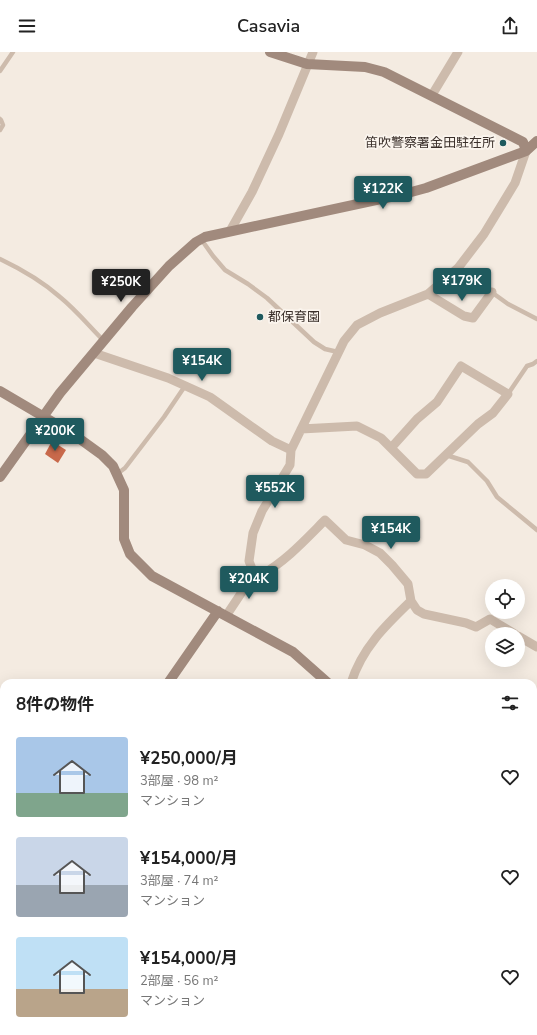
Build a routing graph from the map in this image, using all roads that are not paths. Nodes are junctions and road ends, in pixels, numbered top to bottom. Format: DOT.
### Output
graph roads {
  1 [pos="13,52"];
  2 [pos="270,52"];
  3 [pos="313,52"];
  4 [pos="458,52"];
  5 [pos="307,64"];
  6 [pos="0,72"];
  7 [pos="432,96"];
  8 [pos="0,119"];
  9 [pos="0,130"];
  10 [pos="537,141"];
  11 [pos="526,151"];
  12 [pos="230,231"];
  13 [pos="202,239"];
  14 [pos="0,259"];
  15 [pos="458,268"];
  16 [pos="492,292"];
  17 [pos="428,294"];
  18 [pos="537,319"];
  19 [pos="104,341"];
  20 [pos="338,352"];
  21 [pos="94,353"];
  22 [pos="537,361"];
  23 [pos="185,386"];
  24 [pos="0,391"];
  25 [pos="508,394"];
  26 [pos="43,417"];
  27 [pos="301,429"];
  28 [pos="391,448"];
  29 [pos="291,450"];
  30 [pos="446,454"];
  31 [pos="117,474"];
  32 [pos="0,477"];
  33 [pos="537,530"];
  34 [pos="254,574"];
  35 [pos="411,602"];
  36 [pos="222,614"];
  37 [pos="503,627"];
  38 [pos="525,640"];
  39 [pos="537,647"];
  40 [pos="171,679"];
  41 [pos="323,679"];
  42 [pos="352,679"];
  1 -- 6 [label="lane"];
  2 -- 5 [label="street"];
  3 -- 5 [label="street"];
  4 -- 7 [label="street"];
  5 -- 7 [label="street"];
  5 -- 12 [label="street"];
  7 -- 11 [label="street"];
  8 -- 9 [label="lane"];
  10 -- 11 [label="street"];
  11 -- 12 [label="street"];
  11 -- 15 [label="street"];
  12 -- 13 [label="street"];
  13 -- 19 [label="street"];
  13 -- 20 [label="lane"];
  14 -- 19 [label="lane"];
  15 -- 16 [label="lane"];
  15 -- 17 [label="street"];
  16 -- 17 [label="street"];
  16 -- 18 [label="lane"];
  17 -- 20 [label="street"];
  19 -- 21 [label="street"];
  20 -- 27 [label="street"];
  21 -- 23 [label="street"];
  21 -- 26 [label="street"];
  22 -- 25 [label="lane"];
  23 -- 29 [label="street"];
  23 -- 31 [label="lane"];
  24 -- 26 [label="street"];
  25 -- 28 [label="street"];
  25 -- 30 [label="street"];
  26 -- 31 [label="street"];
  26 -- 32 [label="street"];
  27 -- 28 [label="street"];
  27 -- 29 [label="street"];
  28 -- 30 [label="street"];
  29 -- 34 [label="street"];
  30 -- 33 [label="lane"];
  31 -- 36 [label="street"];
  34 -- 35 [label="street"];
  34 -- 36 [label="street"];
  35 -- 37 [label="street"];
  35 -- 42 [label="street"];
  36 -- 40 [label="street"];
  36 -- 41 [label="street"];
  38 -- 39 [label="street"];
}
